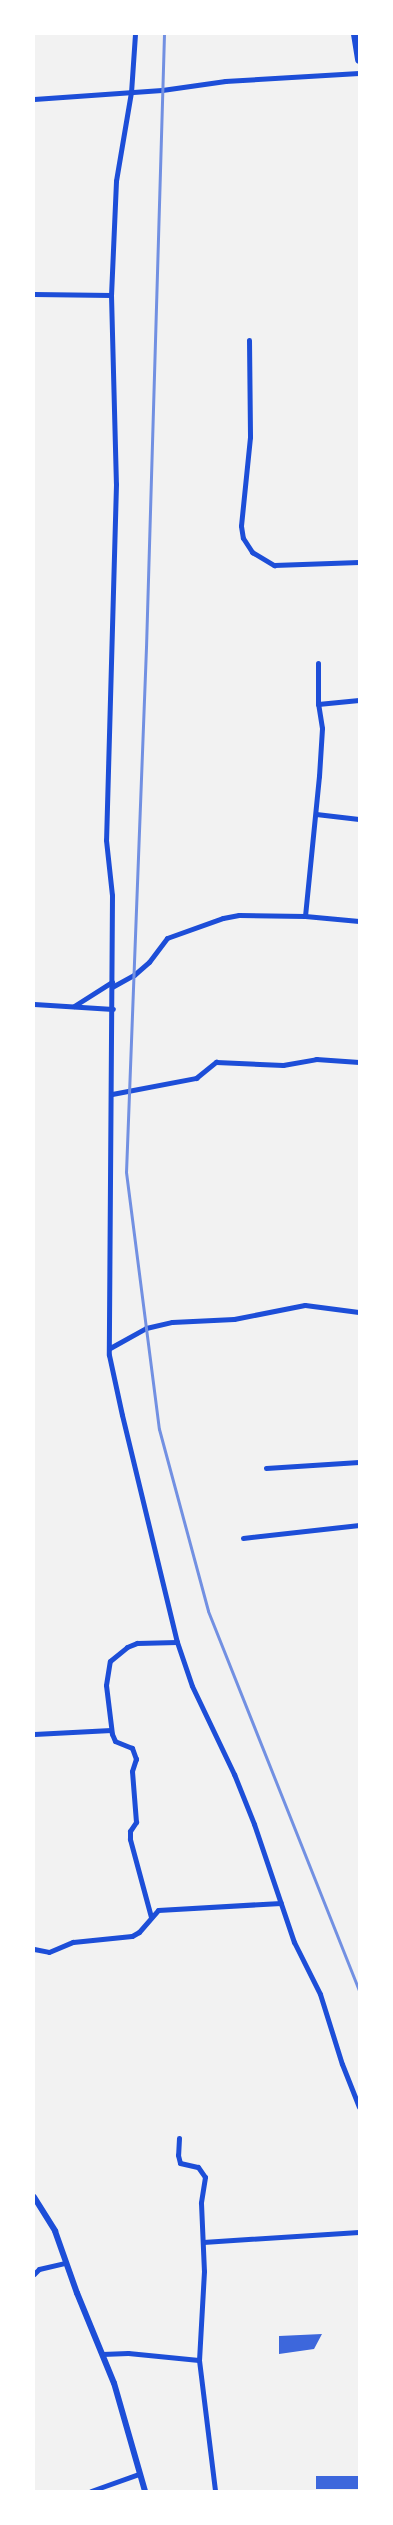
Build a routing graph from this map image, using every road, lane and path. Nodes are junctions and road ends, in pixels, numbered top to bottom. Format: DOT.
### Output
graph roads {
  1 [pos="135,34"];
  2 [pos="355,34"];
  3 [pos="358,51"];
  4 [pos="359,60"];
  5 [pos="359,72"];
  6 [pos="131,92"];
  7 [pos="34,98"];
  8 [pos="34,294"];
  9 [pos="111,296"];
  10 [pos="249,340"];
  11 [pos="359,562"];
  12 [pos="318,663"];
  13 [pos="359,700"];
  14 [pos="318,704"];
  15 [pos="316,814"];
  16 [pos="359,819"];
  17 [pos="305,916"];
  18 [pos="359,921"];
  19 [pos="112,984"];
  20 [pos="34,1004"];
  21 [pos="74,1006"];
  22 [pos="113,1010"];
  23 [pos="359,1062"];
  24 [pos="112,1094"];
  25 [pos="359,1312"];
  26 [pos="110,1348"];
  27 [pos="359,1462"];
  28 [pos="266,1468"];
  29 [pos="359,1525"];
  30 [pos="243,1538"];
  31 [pos="177,1642"];
  32 [pos="111,1730"];
  33 [pos="34,1734"];
  34 [pos="281,1903"];
  35 [pos="151,1917"];
  36 [pos="34,1949"];
  37 [pos="359,2107"];
  38 [pos="180,2138"];
  39 [pos="34,2197"];
  40 [pos="359,2232"];
  41 [pos="204,2242"];
  42 [pos="65,2263"];
  43 [pos="36,2269"];
  44 [pos="34,2274"];
  45 [pos="102,2354"];
  46 [pos="199,2360"];
  47 [pos="139,2474"];
  48 [pos="91,2491"];
  49 [pos="145,2491"];
  50 [pos="215,2491"];
  1 -- 6 [label="street"];
  2 -- 3 [label="main road"];
  3 -- 4 [label="main road"];
  5 -- 6 [label="street"];
  6 -- 7 [label="street"];
  6 -- 9 [label="street"];
  8 -- 9 [label="street"];
  9 -- 19 [label="street"];
  10 -- 11 [label="street"];
  12 -- 14 [label="street"];
  13 -- 14 [label="street"];
  14 -- 15 [label="street"];
  15 -- 16 [label="street"];
  15 -- 17 [label="street"];
  17 -- 18 [label="street"];
  17 -- 19 [label="street"];
  19 -- 21 [label="street"];
  19 -- 22 [label="street"];
  20 -- 21 [label="street"];
  21 -- 22 [label="street"];
  22 -- 24 [label="street"];
  23 -- 24 [label="street"];
  24 -- 26 [label="street"];
  25 -- 26 [label="street"];
  26 -- 31 [label="street"];
  27 -- 28 [label="street"];
  29 -- 30 [label="street"];
  31 -- 32 [label="street"];
  31 -- 34 [label="street"];
  32 -- 33 [label="street"];
  32 -- 35 [label="street"];
  34 -- 35 [label="street"];
  34 -- 37 [label="street"];
  35 -- 36 [label="street"];
  38 -- 41 [label="street"];
  39 -- 42 [label="street"];
  40 -- 41 [label="street"];
  41 -- 46 [label="street"];
  42 -- 43 [label="street"];
  42 -- 45 [label="street"];
  43 -- 44 [label="street"];
  45 -- 46 [label="street"];
  45 -- 47 [label="street"];
  46 -- 50 [label="street"];
  47 -- 48 [label="street"];
  47 -- 49 [label="street"];
}
